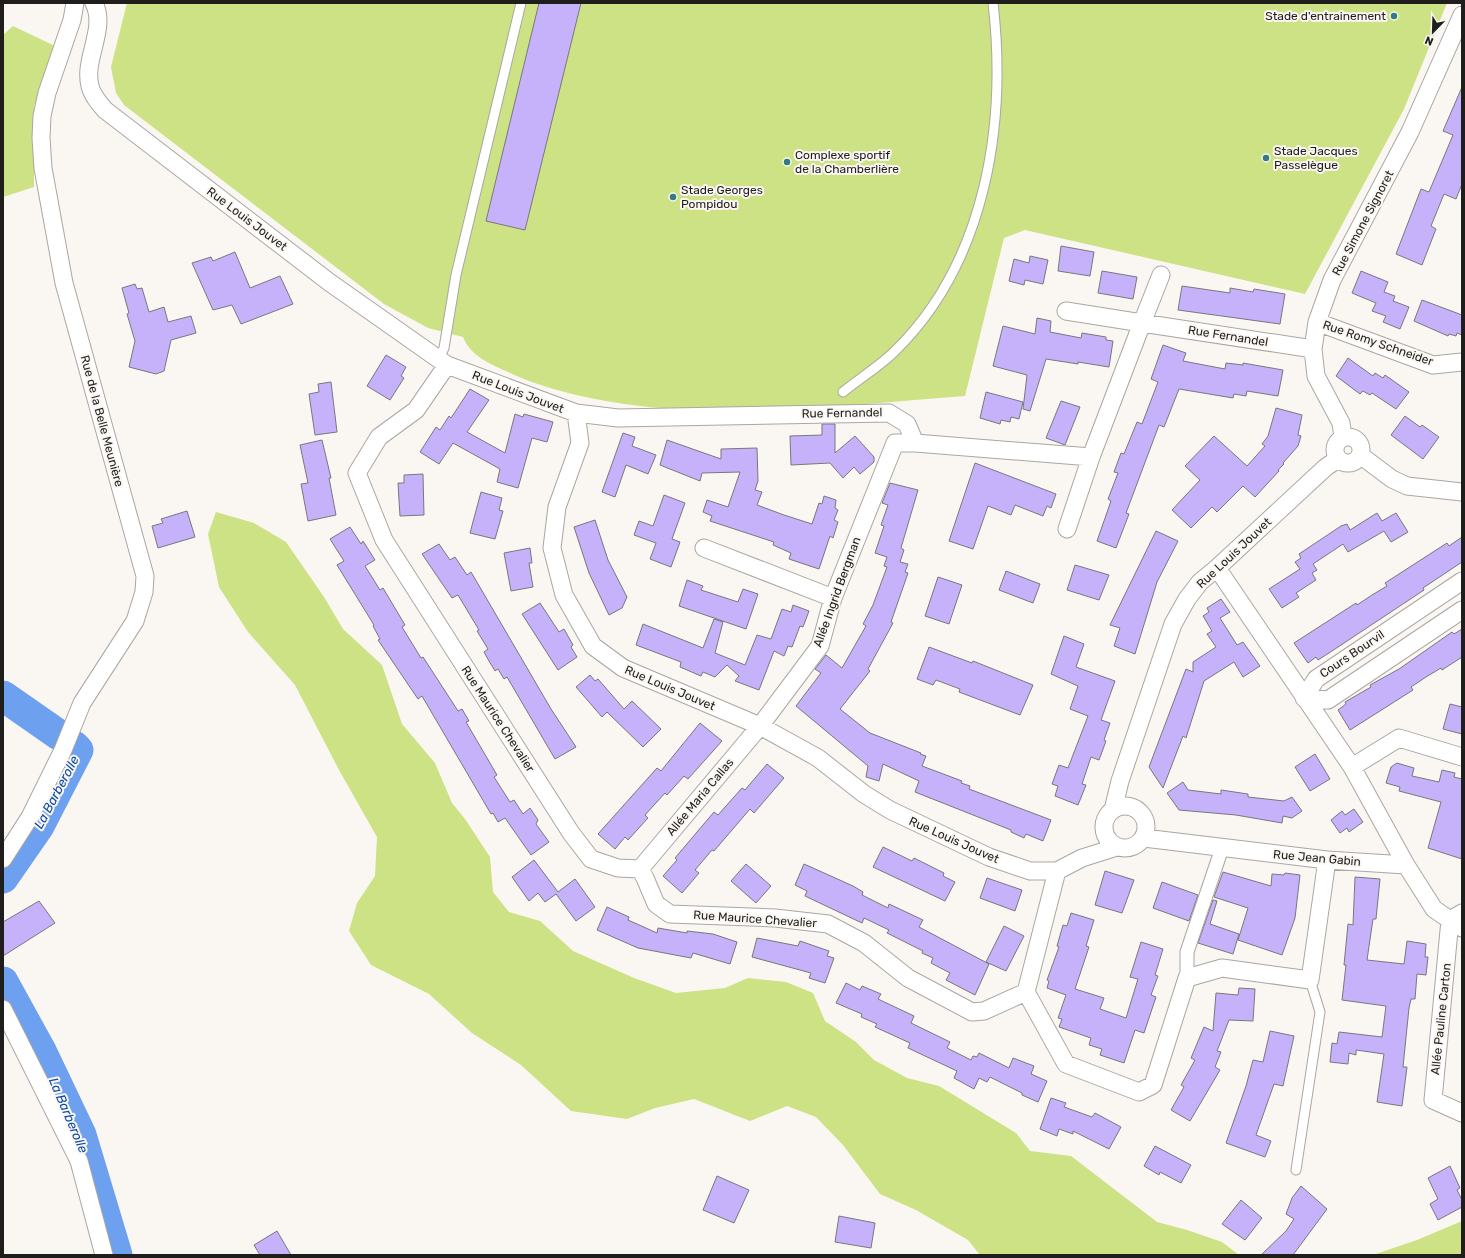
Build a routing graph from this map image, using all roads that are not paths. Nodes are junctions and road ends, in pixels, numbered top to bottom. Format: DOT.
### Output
graph roads {
  1 [pos="75,3"];
  2 [pos="94,3"];
  3 [pos="521,3"];
  4 [pos="992,3"];
  5 [pos="1462,15"];
  6 [pos="1161,275"];
  7 [pos="1066,311"];
  8 [pos="1142,322"];
  9 [pos="1317,322"];
  10 [pos="1313,349"];
  11 [pos="443,362"];
  12 [pos="1462,362"];
  13 [pos="843,392"];
  14 [pos="576,414"];
  15 [pos="1343,437"];
  16 [pos="915,443"];
  17 [pos="1360,456"];
  18 [pos="1091,457"];
  19 [pos="1338,459"];
  20 [pos="1462,492"];
  21 [pos="1067,529"];
  22 [pos="704,548"];
  23 [pos="1217,568"];
  24 [pos="1462,581"];
  25 [pos="833,598"];
  26 [pos="1462,610"];
  27 [pos="1304,698"];
  28 [pos="760,726"];
  29 [pos="1462,757"];
  30 [pos="1352,767"];
  31 [pos="1119,808"];
  32 [pos="1105,833"];
  33 [pos="1144,838"];
  34 [pos="1117,847"];
  35 [pos="1222,848"];
  36 [pos="1082,858"];
  37 [pos="3,859"];
  38 [pos="1327,860"];
  39 [pos="1406,865"];
  40 [pos="640,869"];
  41 [pos="1057,871"];
  42 [pos="1458,920"];
  43 [pos="1187,978"];
  44 [pos="1310,980"];
  45 [pos="1026,992"];
  46 [pos="3,1009"];
  47 [pos="1462,1113"];
  48 [pos="1296,1170"];
  49 [pos="104,1255"];
  1 -- 37 [label="street, Rue de la Belle Meunière"];
  2 -- 11 [label="street, Rue Louis Jouvet"];
  3 -- 11 [label="lane"];
  4 -- 13 [label="lane"];
  5 -- 9 [label="street, Rue Simone Signoret"];
  6 -- 8 [label="street"];
  7 -- 8 [label="street, Rue Fernandel"];
  8 -- 10 [label="street, Rue Fernandel"];
  8 -- 18 [label="street"];
  9 -- 10 [label="street, Rue Simone Signoret"];
  9 -- 12 [label="street, Rue Romy Schneider"];
  10 -- 15 [label="street, Rue Simone Signoret"];
  11 -- 14 [label="street, Rue Louis Jouvet"];
  11 -- 40 [label="street, Rue Maurice Chevalier"];
  14 -- 16 [label="street, Rue Fernandel"];
  14 -- 28 [label="street, Rue Louis Jouvet"];
  15 -- 17 [label="street"];
  15 -- 19 [label="street"];
  16 -- 18 [label="street"];
  16 -- 25 [label="street, Allée Ingrid Bergman"];
  17 -- 19 [label="street"];
  17 -- 20 [label="street"];
  18 -- 21 [label="street"];
  19 -- 23 [label="street, Rue Louis Jouvet"];
  22 -- 25 [label="street"];
  23 -- 27 [label="street"];
  23 -- 31 [label="street, Rue Louis Jouvet"];
  24 -- 27 [label="street, Cours Bourvil"];
  25 -- 28 [label="street, Allée Ingrid Bergman"];
  26 -- 27 [label="street, Cours Bourvil"];
  27 -- 30 [label="street"];
  28 -- 40 [label="street, Allée Maria Callas"];
  28 -- 41 [label="street, Rue Louis Jouvet"];
  29 -- 30 [label="street"];
  30 -- 39 [label="street"];
  31 -- 32 [label="street"];
  31 -- 33 [label="street"];
  32 -- 34 [label="street"];
  32 -- 36 [label="street, Rue Louis Jouvet"];
  33 -- 34 [label="street"];
  33 -- 35 [label="street, Rue Jean Gabin"];
  34 -- 36 [label="street, Rue Louis Jouvet"];
  35 -- 38 [label="street, Rue Jean Gabin"];
  35 -- 43 [label="street"];
  36 -- 41 [label="street, Rue Louis Jouvet"];
  38 -- 39 [label="street, Rue Jean Gabin"];
  38 -- 44 [label="street"];
  39 -- 42 [label="street"];
  40 -- 45 [label="street, Rue Maurice Chevalier"];
  41 -- 45 [label="street"];
  42 -- 47 [label="street, Allée Pauline Carton"];
  43 -- 44 [label="street"];
  43 -- 45 [label="street"];
  44 -- 48 [label="lane"];
  46 -- 49 [label="street"];
}
